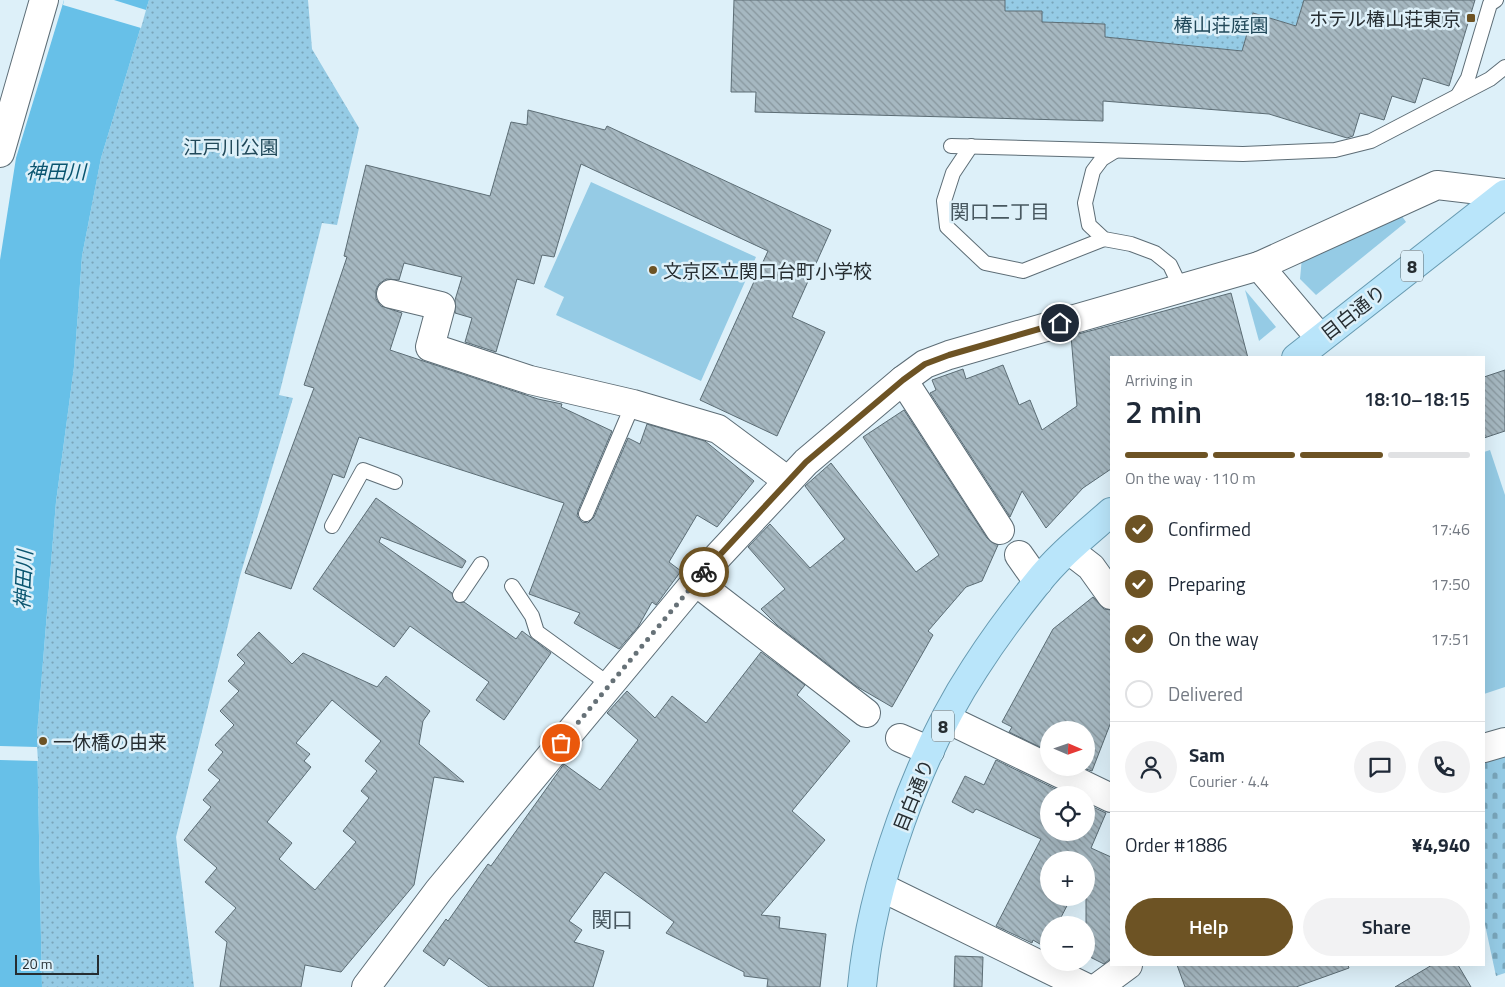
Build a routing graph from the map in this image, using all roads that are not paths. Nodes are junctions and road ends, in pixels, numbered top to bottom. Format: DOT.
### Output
graph roads {
  1 [pos="44,0"];
  2 [pos="1496,0"];
  3 [pos="1505,67"];
  4 [pos="1457,96"];
  5 [pos="951,146"];
  6 [pos="971,146"];
  7 [pos="1116,151"];
  8 [pos="0,153"];
  9 [pos="1505,194"];
  10 [pos="1104,239"];
  11 [pos="1259,266"];
  12 [pos="1181,288"];
  13 [pos="392,294"];
  14 [pos="1320,338"];
  15 [pos="1298,356"];
  16 [pos="903,380"];
  17 [pos="632,404"];
  18 [pos="788,481"];
  19 [pos="395,482"];
  20 [pos="1110,513"];
  21 [pos="586,514"];
  22 [pos="332,526"];
  23 [pos="1000,530"];
  24 [pos="1069,550"];
  25 [pos="1020,555"];
  26 [pos="481,564"];
  27 [pos="696,582"];
  28 [pos="1038,582"];
  29 [pos="512,586"];
  30 [pos="1110,594"];
  31 [pos="460,595"];
  32 [pos="610,685"];
  33 [pos="866,713"];
  34 [pos="947,719"];
  35 [pos="900,738"];
  36 [pos="1505,742"];
  37 [pos="1485,748"];
  38 [pos="930,752"];
  39 [pos="1110,798"];
  40 [pos="880,887"];
  41 [pos="1127,966"];
  42 [pos="366,987"];
  43 [pos="862,987"];
  44 [pos="1085,987"];
  45 [pos="1098,987"];
  1 -- 8 [label="street"];
  2 -- 4 [label="lane"];
  3 -- 4 [label="lane"];
  4 -- 7 [label="lane"];
  5 -- 6 [label="lane"];
  6 -- 7 [label="lane"];
  6 -- 10 [label="lane"];
  7 -- 10 [label="lane"];
  9 -- 11 [label="street"];
  9 -- 14 [label="main road, 目白通り / 8"];
  10 -- 12 [label="lane"];
  11 -- 12 [label="street"];
  11 -- 14 [label="street"];
  12 -- 16 [label="street"];
  13 -- 17 [label="street"];
  14 -- 15 [label="main road, 目白通り / 8"];
  16 -- 18 [label="street"];
  16 -- 23 [label="street"];
  17 -- 18 [label="street"];
  17 -- 21 [label="lane"];
  18 -- 27 [label="street"];
  19 -- 22 [label="lane"];
  20 -- 24 [label="main road, 目白通り / 8"];
  24 -- 28 [label="main road, 目白通り / 8"];
  24 -- 30 [label="street"];
  25 -- 28 [label="street"];
  26 -- 31 [label="lane"];
  27 -- 32 [label="street"];
  27 -- 33 [label="street"];
  28 -- 34 [label="main road, 目白通り / 8"];
  29 -- 32 [label="lane"];
  32 -- 42 [label="street"];
  34 -- 38 [label="main road, 目白通り / 8"];
  34 -- 39 [label="street"];
  35 -- 38 [label="street"];
  36 -- 37 [label="street"];
  38 -- 40 [label="main road, 目白通り / 8"];
  40 -- 43 [label="main road, 目白通り / 8"];
  40 -- 44 [label="street"];
  41 -- 45 [label="street"];
}
